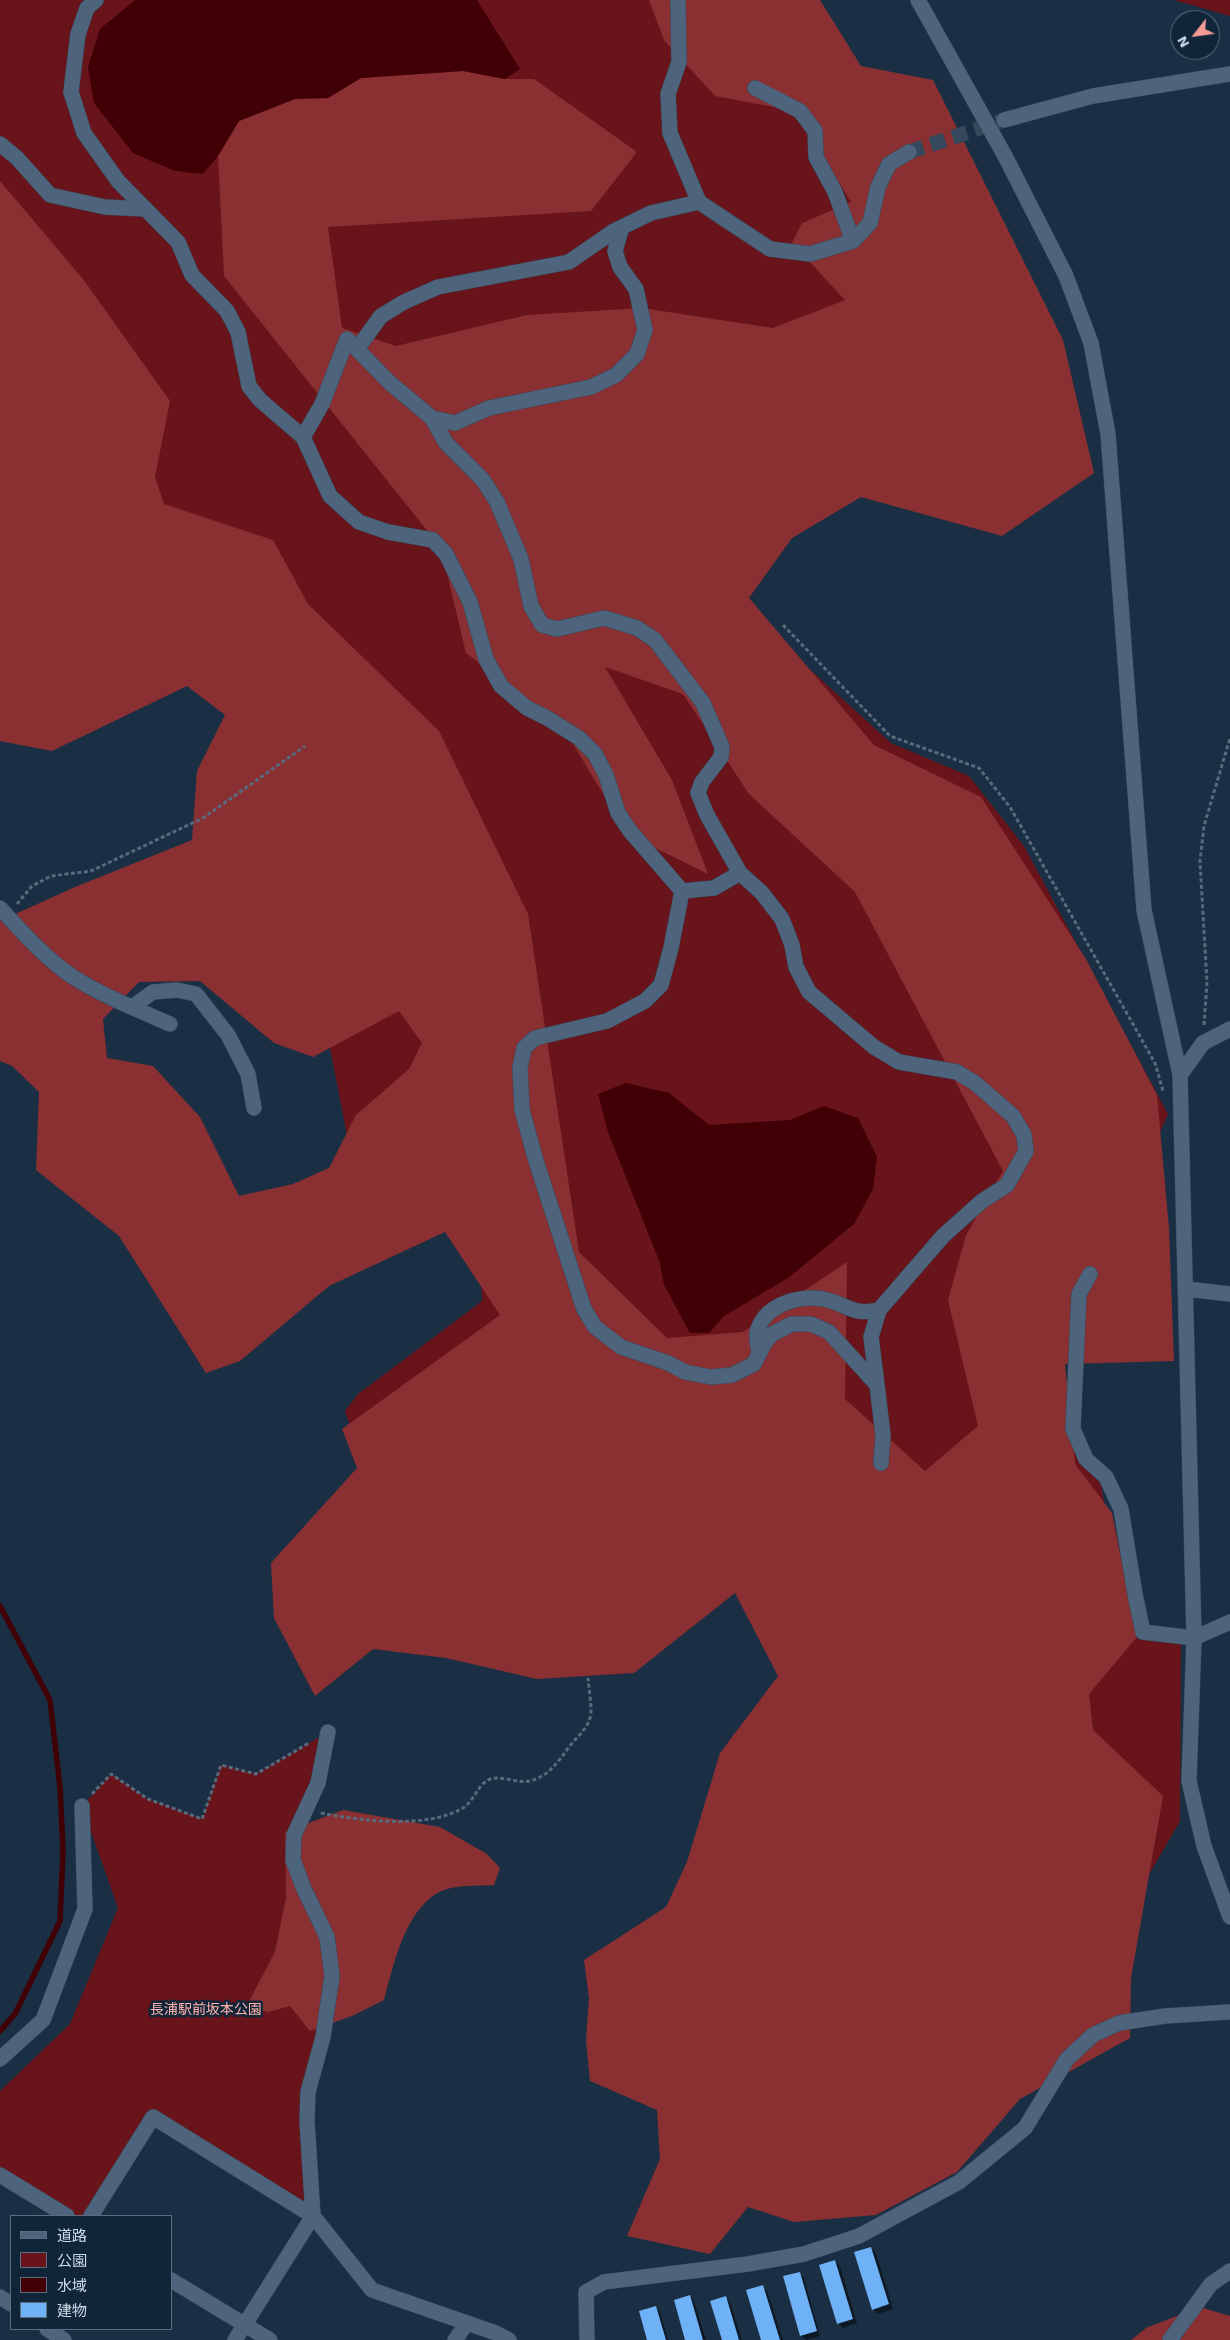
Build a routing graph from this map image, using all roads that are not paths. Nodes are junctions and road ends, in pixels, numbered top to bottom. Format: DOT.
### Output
graph roads {
  1 [pos="96,0"];
  2 [pos="678,0"];
  3 [pos="918,0"];
  4 [pos="1230,74"];
  5 [pos="755,88"];
  6 [pos="1004,120"];
  7 [pos="0,144"];
  8 [pos="909,152"];
  9 [pos="699,202"];
  10 [pos="145,209"];
  11 [pos="622,227"];
  12 [pos="853,240"];
  13 [pos="357,349"];
  14 [pos="432,418"];
  15 [pos="303,438"];
  16 [pos="740,873"];
  17 [pos="682,890"];
  18 [pos="3,912"];
  19 [pos="132,1007"];
  20 [pos="170,1024"];
  21 [pos="1230,1029"];
  22 [pos="1180,1075"];
  23 [pos="254,1108"];
  24 [pos="1090,1274"];
  25 [pos="1187,1288"];
  26 [pos="1230,1294"];
  27 [pos="879,1310"];
  28 [pos="759,1352"];
  29 [pos="877,1385"];
  30 [pos="881,1463"];
  31 [pos="1230,1622"];
  32 [pos="1194,1638"];
  33 [pos="328,1732"];
  34 [pos="82,1806"];
  35 [pos="1230,1917"];
  36 [pos="1230,2012"];
  37 [pos="0,2059"];
  38 [pos="0,2175"];
  39 [pos="65,2215"];
  40 [pos="92,2215"];
  41 [pos="313,2216"];
  42 [pos="1230,2271"];
  43 [pos="172,2281"];
  44 [pos="467,2323"];
  45 [pos="245,2324"];
  46 [pos="49,2330"];
  47 [pos="64,2340"];
  48 [pos="235,2340"];
  49 [pos="270,2340"];
  50 [pos="455,2340"];
  51 [pos="509,2340"];
  52 [pos="586,2340"];
  53 [pos="1170,2340"];
  1 -- 10 [label="street"];
  2 -- 9 [label="street"];
  3 -- 22 [label="street"];
  4 -- 6 [label="street"];
  5 -- 12 [label="street"];
  7 -- 10 [label="street"];
  8 -- 12 [label="street"];
  9 -- 11 [label="street"];
  9 -- 12 [label="street"];
  10 -- 15 [label="street"];
  11 -- 13 [label="street"];
  11 -- 14 [label="street"];
  13 -- 14 [label="street"];
  13 -- 15 [label="street"];
  14 -- 16 [label="street"];
  15 -- 17 [label="street"];
  16 -- 17 [label="street"];
  16 -- 27 [label="street"];
  17 -- 28 [label="street"];
  18 -- 19 [label="street"];
  19 -- 20 [label="street"];
  19 -- 23 [label="street"];
  21 -- 22 [label="street"];
  22 -- 25 [label="street"];
  24 -- 32 [label="street"];
  25 -- 26 [label="street"];
  25 -- 32 [label="street"];
  27 -- 28 [label="street"];
  27 -- 29 [label="street"];
  28 -- 29 [label="street"];
  29 -- 30 [label="street"];
  31 -- 32 [label="street"];
  32 -- 35 [label="street"];
  33 -- 41 [label="street"];
  34 -- 37 [label="street"];
  36 -- 52 [label="street"];
  38 -- 39 [label="street"];
  40 -- 41 [label="street"];
  41 -- 44 [label="street"];
  41 -- 45 [label="street"];
  42 -- 53 [label="street"];
  43 -- 45 [label="street"];
  44 -- 50 [label="street"];
  44 -- 51 [label="street"];
  45 -- 48 [label="street"];
  45 -- 49 [label="street"];
  46 -- 47 [label="street"];
}
